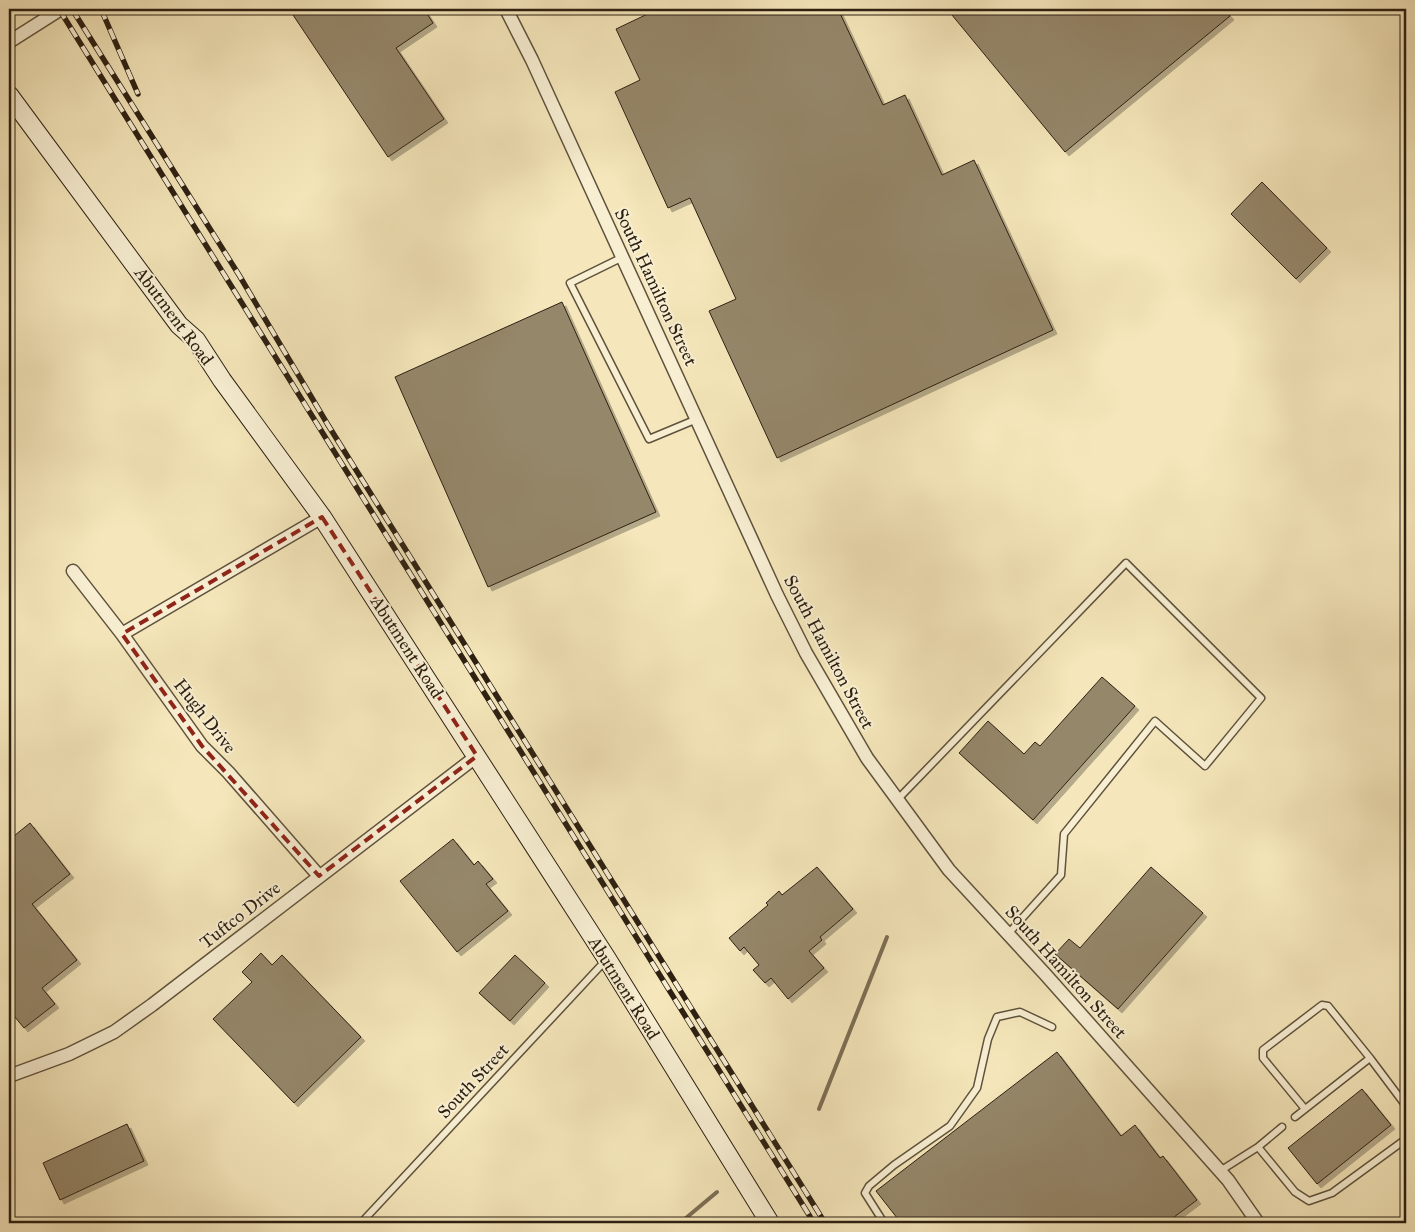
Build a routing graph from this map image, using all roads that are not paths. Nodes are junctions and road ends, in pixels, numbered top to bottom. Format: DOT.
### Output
graph roads {
  1 [pos="61,9"];
  2 [pos="506,9"];
  3 [pos="9,42"];
  4 [pos="9,95"];
  5 [pos="623,257"];
  6 [pos="697,419"];
  7 [pos="322,517"];
  8 [pos="73,571"];
  9 [pos="122,634"];
  10 [pos="477,756"];
  11 [pos="898,799"];
  12 [pos="319,876"];
  13 [pos="1008,934"];
  14 [pos="607,959"];
  15 [pos="1052,1027"];
  16 [pos="1370,1058"];
  17 [pos="9,1076"];
  18 [pos="1406,1106"];
  19 [pos="1305,1110"];
  20 [pos="1295,1118"];
  21 [pos="1282,1127"];
  22 [pos="1406,1139"];
  23 [pos="1258,1147"];
  24 [pos="1220,1171"];
  25 [pos="361,1223"];
  26 [pos="770,1223"];
  27 [pos="884,1223"];
  28 [pos="1258,1223"];
  1 -- 3 [label="street"];
  2 -- 5 [label="street, South Hamilton Street"];
  4 -- 7 [label="main road, Abutment Road"];
  5 -- 6 [label="street, South Hamilton Street"];
  5 -- 6 [label="lane"];
  6 -- 11 [label="street, South Hamilton Street"];
  7 -- 9 [label="street"];
  7 -- 10 [label="main road, Abutment Road"];
  8 -- 9 [label="street, Hugh Drive"];
  9 -- 12 [label="street, Hugh Drive"];
  10 -- 12 [label="street, Tuftco Drive"];
  10 -- 14 [label="main road, Abutment Road"];
  11 -- 13 [label="street, South Hamilton Street"];
  11 -- 13 [label="lane"];
  12 -- 17 [label="street, Tuftco Drive"];
  13 -- 24 [label="street, South Hamilton Street"];
  14 -- 25 [label="lane, South Street"];
  14 -- 26 [label="main road, Abutment Road"];
  15 -- 27 [label="lane"];
  16 -- 18 [label="lane"];
  16 -- 19 [label="lane"];
  16 -- 19 [label="lane"];
  19 -- 20 [label="lane"];
  21 -- 23 [label="lane"];
  22 -- 23 [label="lane"];
  23 -- 24 [label="lane"];
  24 -- 28 [label="street, South Hamilton Street"];
}
